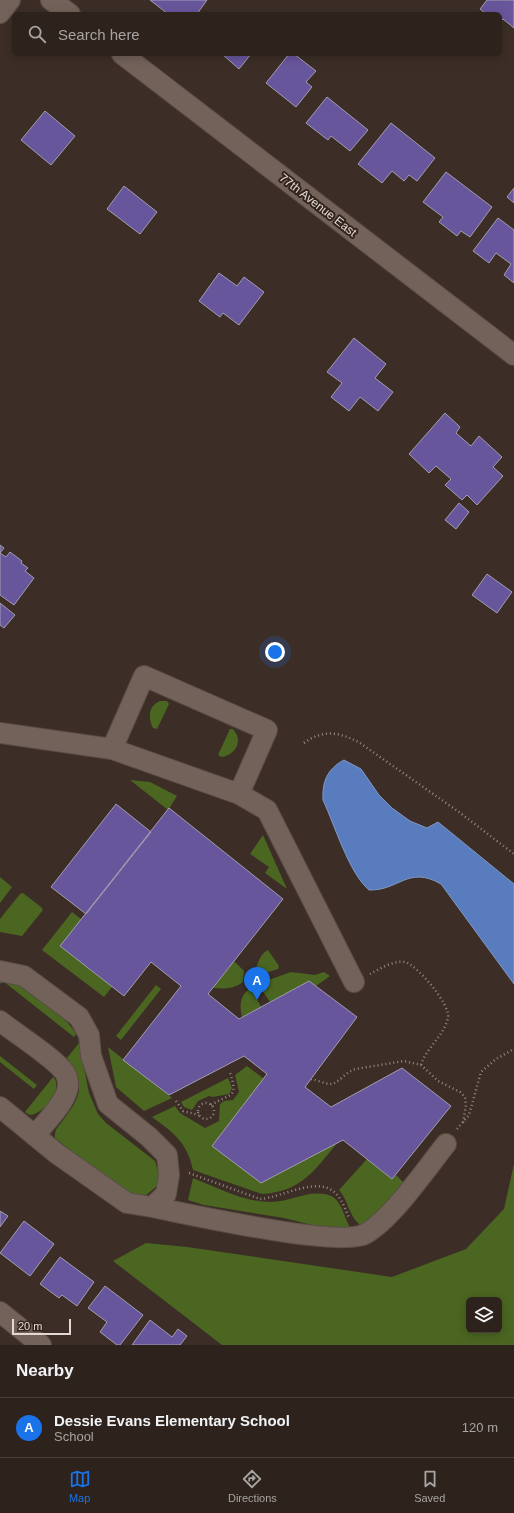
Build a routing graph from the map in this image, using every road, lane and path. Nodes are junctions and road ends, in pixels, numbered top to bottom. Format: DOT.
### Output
graph roads {
  1 [pos="10,0"];
  2 [pos="51,0"];
  3 [pos="67,12"];
  4 [pos="0,13"];
  5 [pos="125,56"];
  6 [pos="514,355"];
  7 [pos="0,733"];
  8 [pos="304,743"];
  9 [pos="112,749"];
  10 [pos="239,794"];
  11 [pos="514,854"];
  12 [pos="0,971"];
  13 [pos="354,982"];
  14 [pos="0,1021"];
  15 [pos="514,1049"];
  16 [pos="421,1065"];
  17 [pos="230,1073"];
  18 [pos="311,1079"];
  19 [pos="176,1101"];
  20 [pos="211,1105"];
  21 [pos="0,1107"];
  22 [pos="199,1115"];
  23 [pos="463,1123"];
  24 [pos="35,1136"];
  25 [pos="446,1144"];
  26 [pos="189,1173"];
  27 [pos="152,1207"];
  28 [pos="363,1235"];
  29 [pos="0,1312"];
  30 [pos="41,1345"];
  1 -- 4 [label="street"];
  2 -- 3 [label="street"];
  5 -- 6 [label="street, 77th Avenue East"];
  7 -- 9 [label="street"];
  8 -- 11 [label="path"];
  9 -- 10 [label="street"];
  9 -- 10 [label="street"];
  10 -- 13 [label="street"];
  12 -- 27 [label="street"];
  13 -- 16 [label="path"];
  14 -- 24 [label="street"];
  15 -- 23 [label="path"];
  16 -- 18 [label="path"];
  16 -- 23 [label="path"];
  17 -- 20 [label="path"];
  19 -- 22 [label="path"];
  20 -- 22 [label="path"];
  20 -- 22 [label="path"];
  21 -- 24 [label="street"];
  23 -- 25 [label="path"];
  24 -- 27 [label="street"];
  25 -- 28 [label="street"];
  26 -- 28 [label="path"];
  27 -- 28 [label="street"];
  29 -- 30 [label="street"];
}
